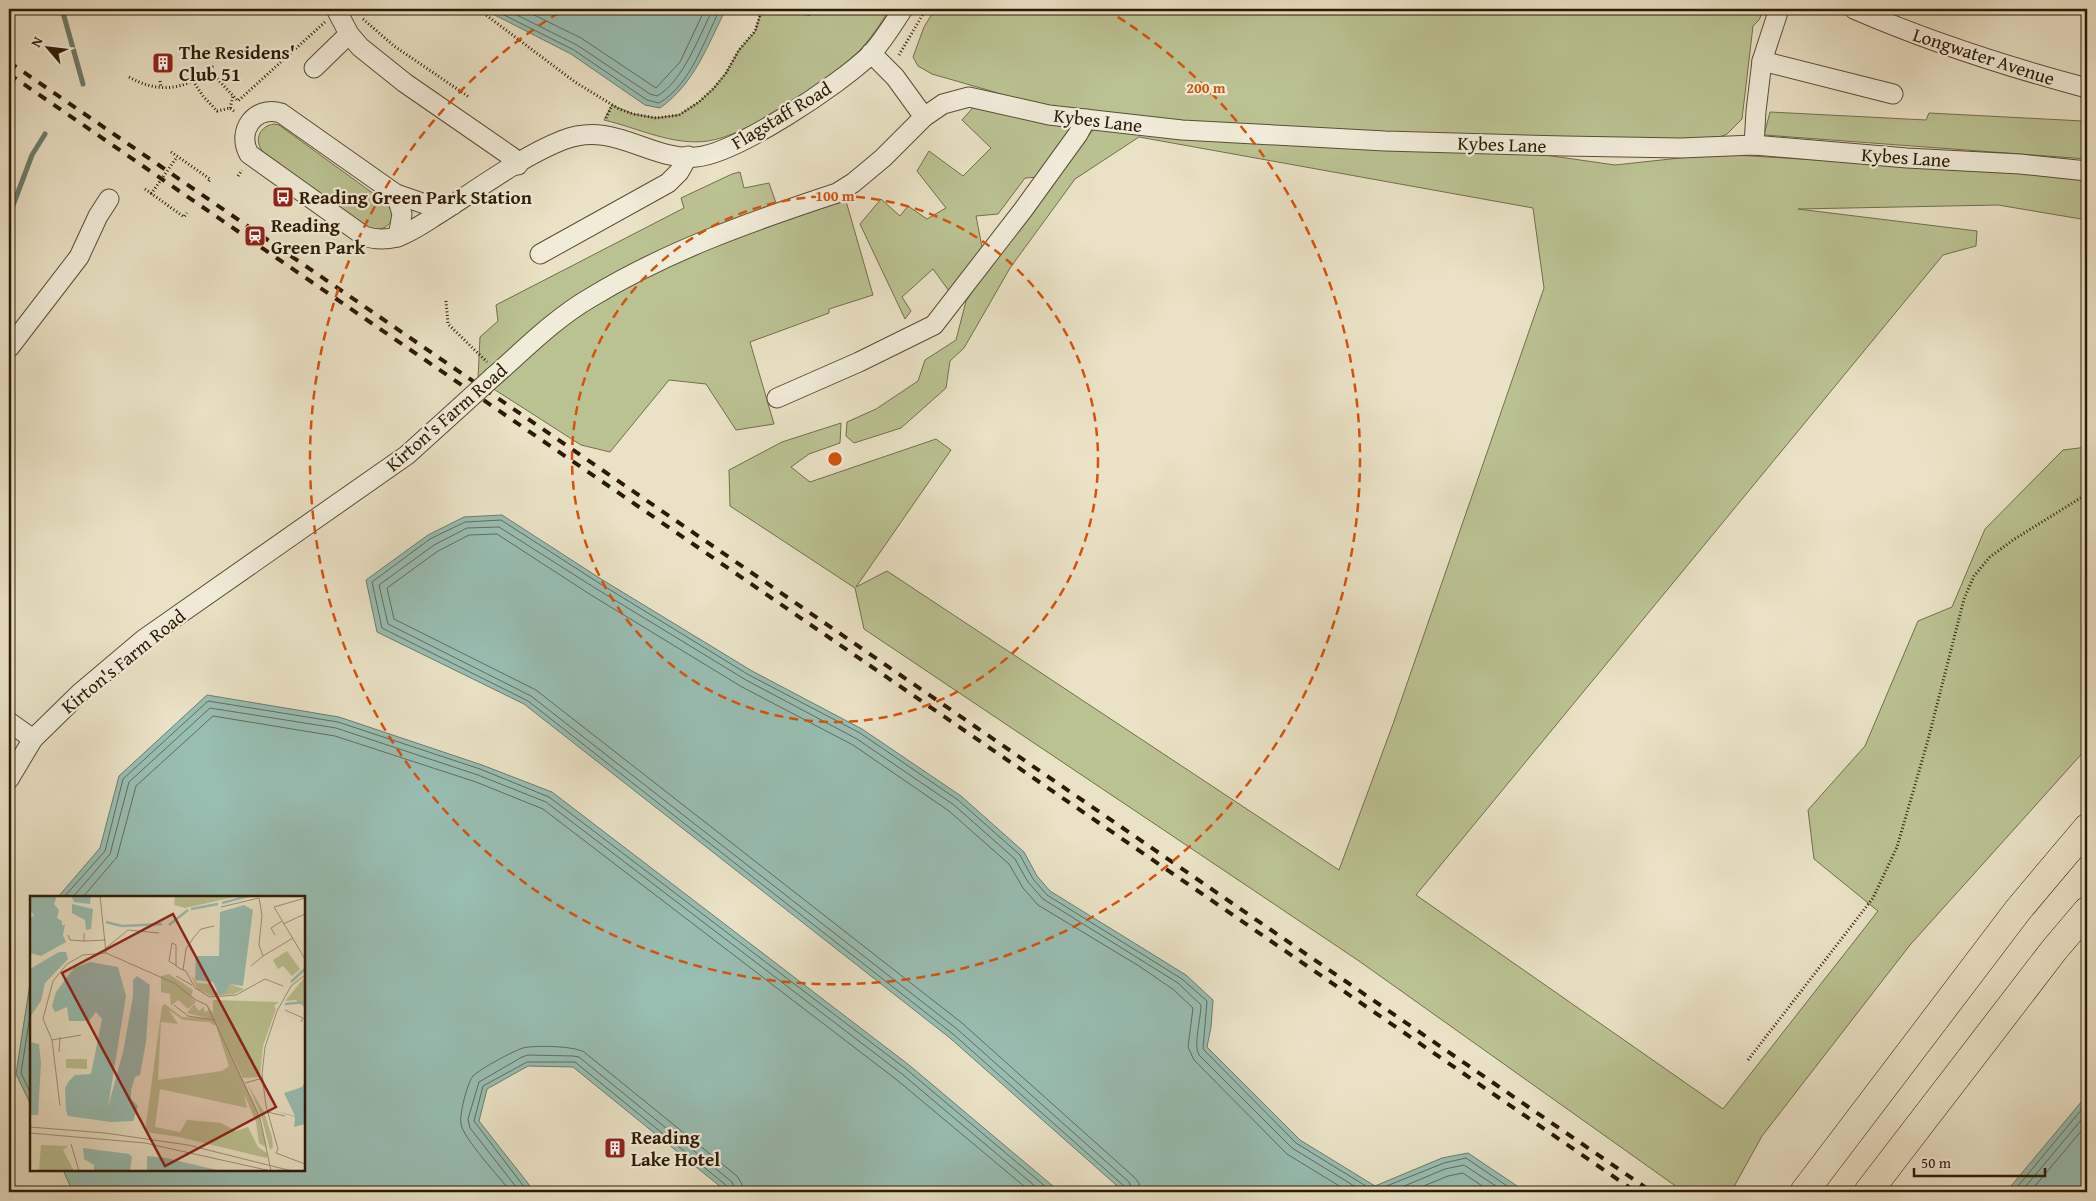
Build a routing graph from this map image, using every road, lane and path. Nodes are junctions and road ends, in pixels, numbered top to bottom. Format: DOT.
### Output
graph roads {
  1 [pos="478,9"];
  2 [pos="762,9"];
  3 [pos="796,9"];
  4 [pos="818,9"];
  5 [pos="903,9"];
  6 [pos="926,9"];
  7 [pos="1779,9"];
  8 [pos="1854,9"];
  9 [pos="336,10"];
  10 [pos="359,15"];
  11 [pos="350,34"];
  12 [pos="871,53"];
  13 [pos="1762,61"];
  14 [pos="213,66"];
  15 [pos="314,68"];
  16 [pos="888,69"];
  17 [pos="209,70"];
  18 [pos="129,77"];
  19 [pos="160,81"];
  20 [pos="193,81"];
  21 [pos="161,88"];
  22 [pos="2087,88"];
  23 [pos="1893,94"];
  24 [pos="233,95"];
  25 [pos="470,97"];
  26 [pos="612,105"];
  27 [pos="924,118"];
  28 [pos="1086,119"];
  29 [pos="604,120"];
  30 [pos="1754,145"];
  31 [pos="171,152"];
  32 [pos="688,156"];
  33 [pos="177,157"];
  34 [pos="518,165"];
  35 [pos="2087,171"];
  36 [pos="208,183"];
  37 [pos="145,190"];
  38 [pos="151,194"];
  39 [pos="396,194"];
  40 [pos="109,199"];
  41 [pos="453,205"];
  42 [pos="187,213"];
  43 [pos="398,236"];
  44 [pos="540,254"];
  45 [pos="446,301"];
  46 [pos="471,346"];
  47 [pos="9,348"];
  48 [pos="777,398"];
  49 [pos="2087,494"];
  50 [pos="9,722"];
  51 [pos="33,739"];
  52 [pos="9,779"];
  53 [pos="2087,828"];
  54 [pos="2087,911"];
  55 [pos="1748,1060"];
  56 [pos="1804,1192"];
  57 [pos="1868,1192"];
  1 -- 26 [label="path"];
  2 -- 26 [label="path"];
  3 -- 4 [label="path"];
  5 -- 12 [label="street, Flagstaff Road"];
  6 -- 16 [label="path"];
  7 -- 13 [label="street"];
  8 -- 22 [label="street, Longwater Avenue"];
  9 -- 11 [label="street"];
  9 -- 24 [label="path"];
  10 -- 25 [label="path"];
  11 -- 15 [label="street"];
  11 -- 34 [label="street"];
  12 -- 16 [label="street"];
  12 -- 32 [label="street, Flagstaff Road"];
  13 -- 23 [label="street"];
  13 -- 30 [label="street"];
  14 -- 17 [label="path"];
  16 -- 27 [label="street"];
  17 -- 20 [label="path"];
  17 -- 24 [label="path"];
  18 -- 21 [label="path"];
  19 -- 21 [label="path"];
  20 -- 21 [label="path"];
  20 -- 24 [label="path"];
  26 -- 29 [label="path"];
  27 -- 28 [label="street, Kybes Lane"];
  27 -- 51 [label="street, Kirton's Farm Road, bridge"];
  28 -- 30 [label="street, Kybes Lane"];
  28 -- 48 [label="street"];
  30 -- 35 [label="street, Kybes Lane"];
  31 -- 33 [label="path"];
  32 -- 34 [label="street, Flagstaff Road"];
  32 -- 44 [label="street"];
  33 -- 36 [label="path"];
  33 -- 38 [label="path, bridge"];
  34 -- 41 [label="street, Flagstaff Road"];
  37 -- 38 [label="path, bridge"];
  38 -- 42 [label="path"];
  39 -- 41 [label="street"];
  39 -- 43 [label="street"];
  39 -- 43 [label="street"];
  40 -- 47 [label="street"];
  41 -- 43 [label="street, Flagstaff Road"];
  45 -- 46 [label="path"];
  49 -- 55 [label="path"];
  50 -- 51 [label="street"];
  51 -- 52 [label="street, Kirton's Farm Road"];
  53 -- 56 [label="highway"];
  54 -- 57 [label="highway"];
}
